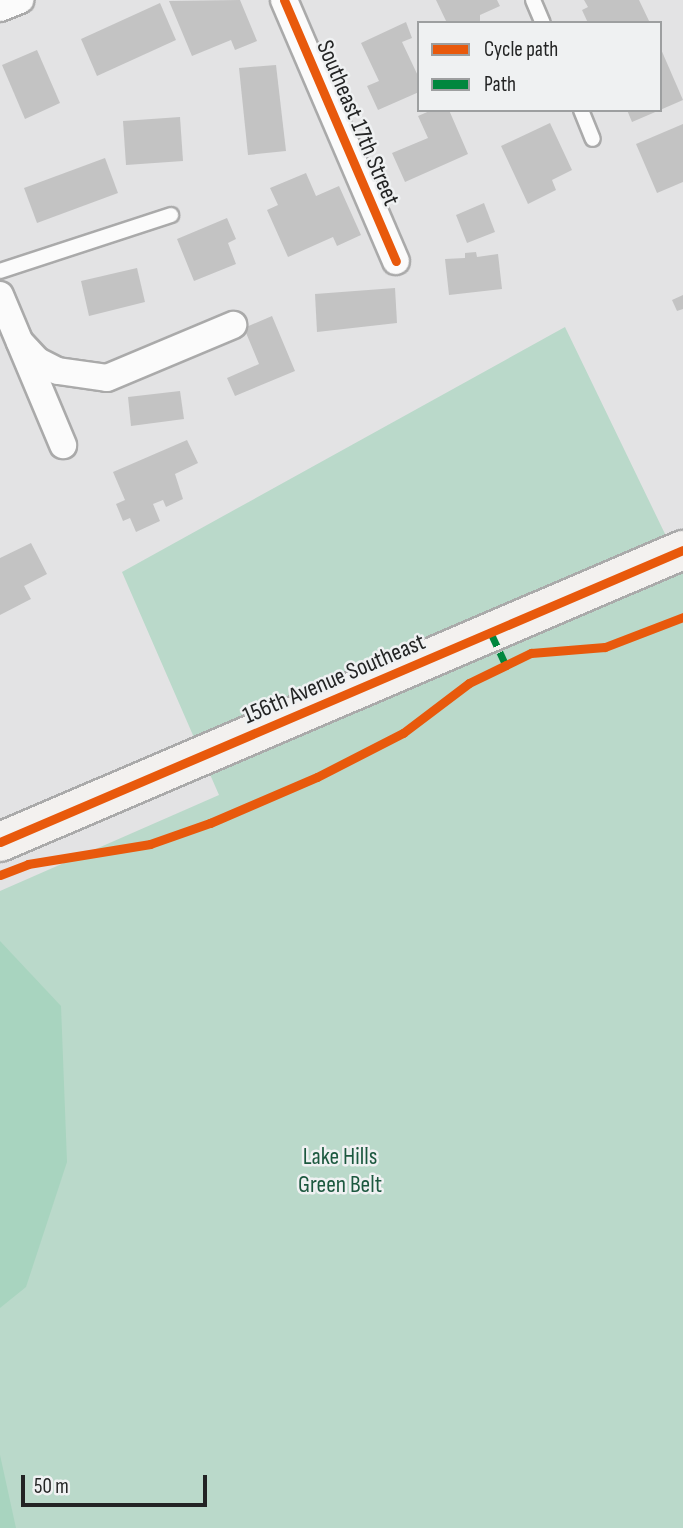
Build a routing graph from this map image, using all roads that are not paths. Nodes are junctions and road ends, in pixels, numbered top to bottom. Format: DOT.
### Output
graph roads {
  1 [pos="20,0"];
  2 [pos="284,0"];
  3 [pos="533,0"];
  4 [pos="0,8"];
  5 [pos="542,21"];
  6 [pos="582,112"];
  7 [pos="593,139"];
  8 [pos="171,215"];
  9 [pos="396,261"];
  10 [pos="0,271"];
  11 [pos="0,295"];
  12 [pos="233,325"];
  13 [pos="11,333"];
  14 [pos="63,445"];
  15 [pos="683,550"];
  16 [pos="0,842"];
  1 -- 4 [label="street"];
  2 -- 9 [label="street, Southeast 17th Street"];
  3 -- 5 [label="lane"];
  6 -- 7 [label="lane"];
  8 -- 10 [label="lane"];
  11 -- 13 [label="street"];
  12 -- 13 [label="street"];
  13 -- 14 [label="street"];
  15 -- 16 [label="street, 156th Avenue Southeast"];
}
